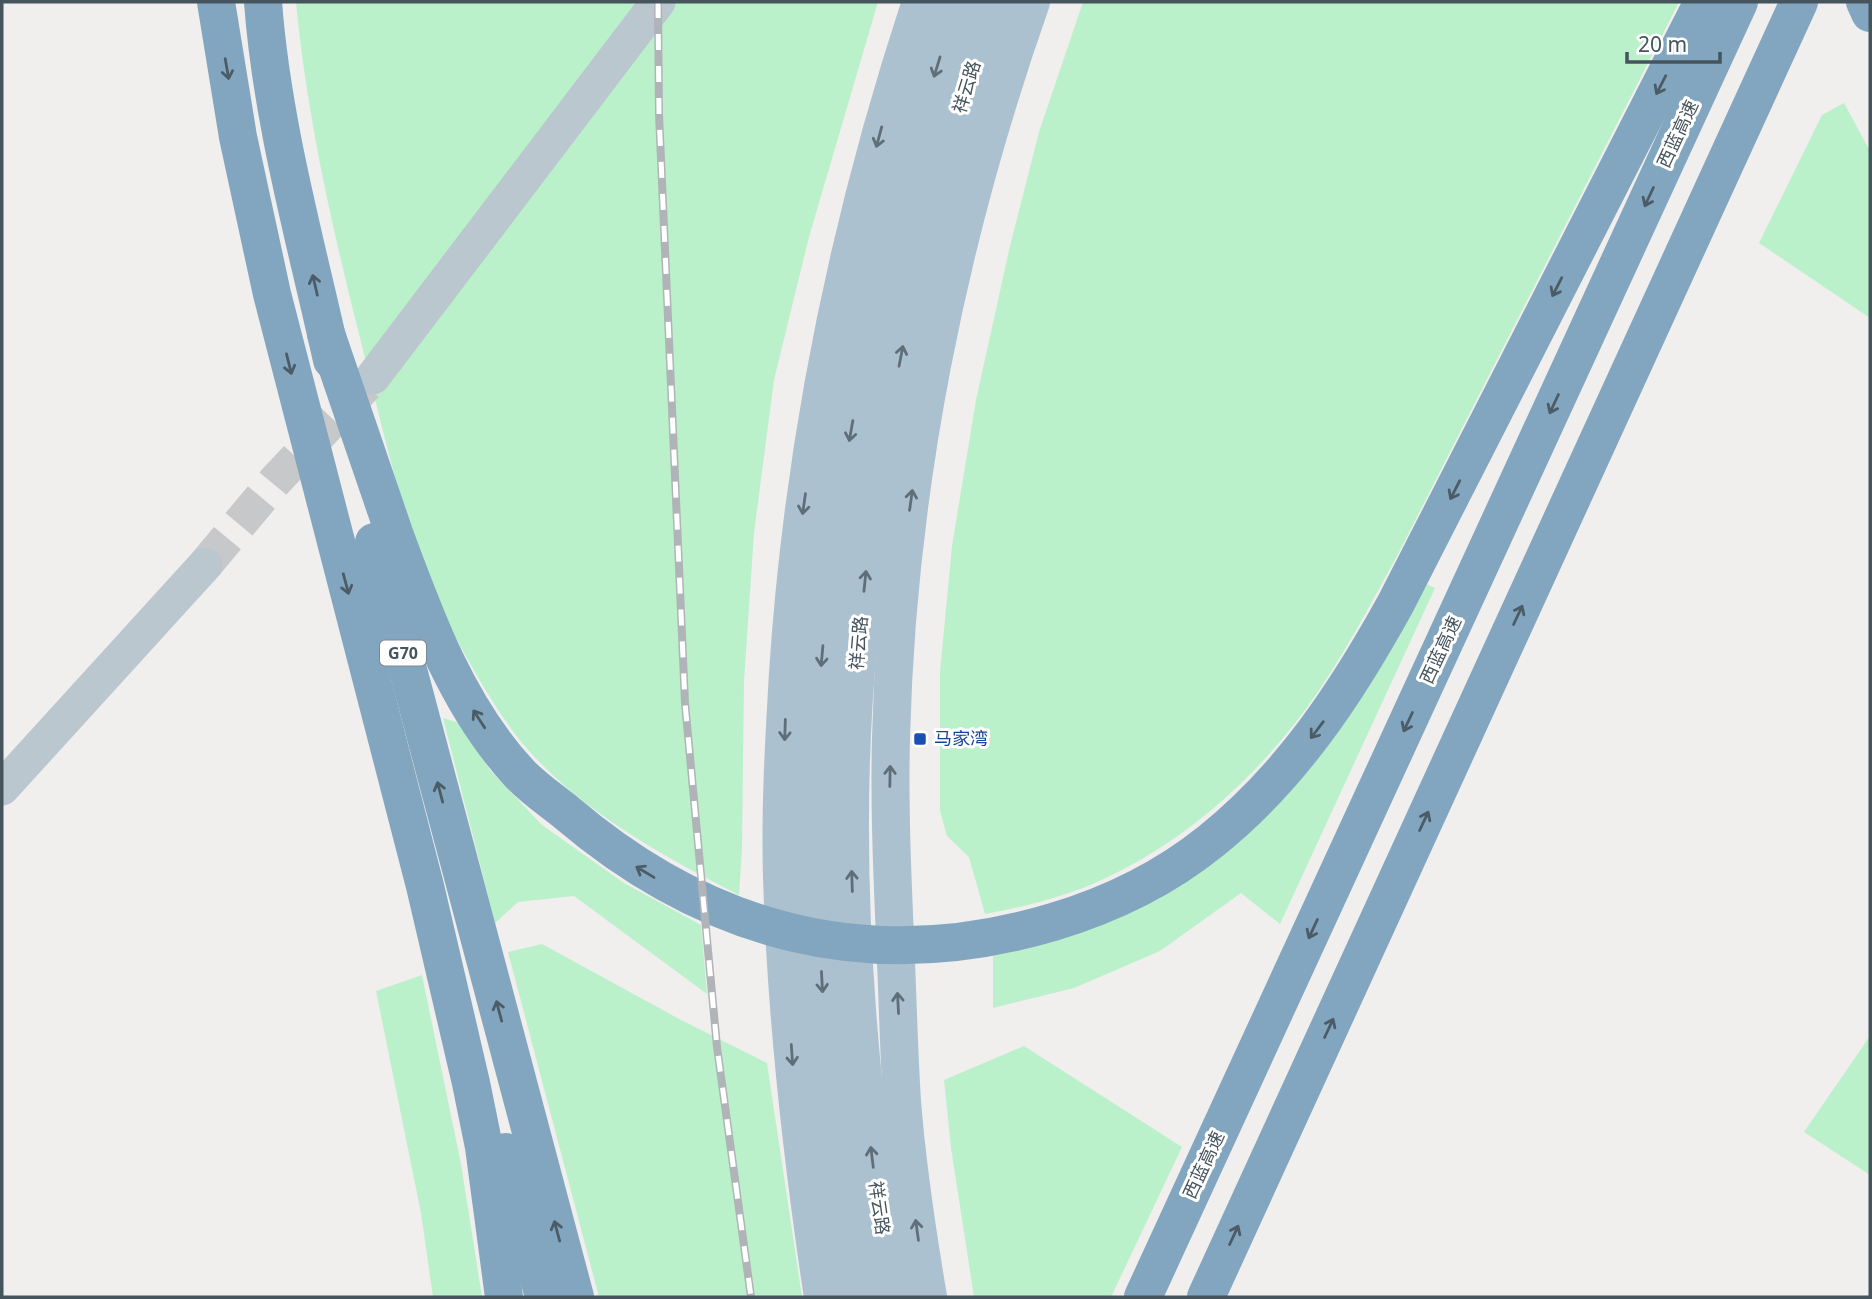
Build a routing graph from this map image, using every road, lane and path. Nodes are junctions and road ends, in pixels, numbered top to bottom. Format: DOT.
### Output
graph roads {
  1 [pos="216,2"];
  2 [pos="263,2"];
  3 [pos="658,2"];
  4 [pos="921,2"];
  5 [pos="959,2"];
  6 [pos="994,2"];
  7 [pos="1031,2"];
  8 [pos="1703,2"];
  9 [pos="1739,2"];
  10 [pos="1799,2"];
  11 [pos="1865,2"];
  12 [pos="1870,13"];
  13 [pos="326,334"];
  14 [pos="373,377"];
  15 [pos="205,565"];
  16 [pos="2,788"];
  17 [pos="425,886"];
  18 [pos="503,1297"];
  19 [pos="544,1297"];
  20 [pos="575,1297"];
  21 [pos="823,1297"];
  22 [pos="855,1297"];
  23 [pos="892,1297"];
  24 [pos="928,1297"];
  25 [pos="1143,1297"];
  26 [pos="1206,1297"];
  1 -- 17 [label="highway, G70, one-way"];
  13 -- 2 [label="highway, G70, one-way"];
  3 -- 14 [label="street"];
  4 -- 21 [label="main road, one-way"];
  5 -- 22 [label="main road, 祥云路, one-way"];
  23 -- 6 [label="main road, 祥云路, one-way"];
  24 -- 7 [label="main road, one-way"];
  8 -- 13 [label="highway, one-way"];
  9 -- 25 [label="highway, 西蓝高速, one-way"];
  26 -- 10 [label="highway, one-way"];
  11 -- 12 [label="highway"];
  20 -- 13 [label="highway, G70, one-way"];
  15 -- 16 [label="street"];
  17 -- 18 [label="highway, G70"];
  17 -- 19 [label="highway"];
}
